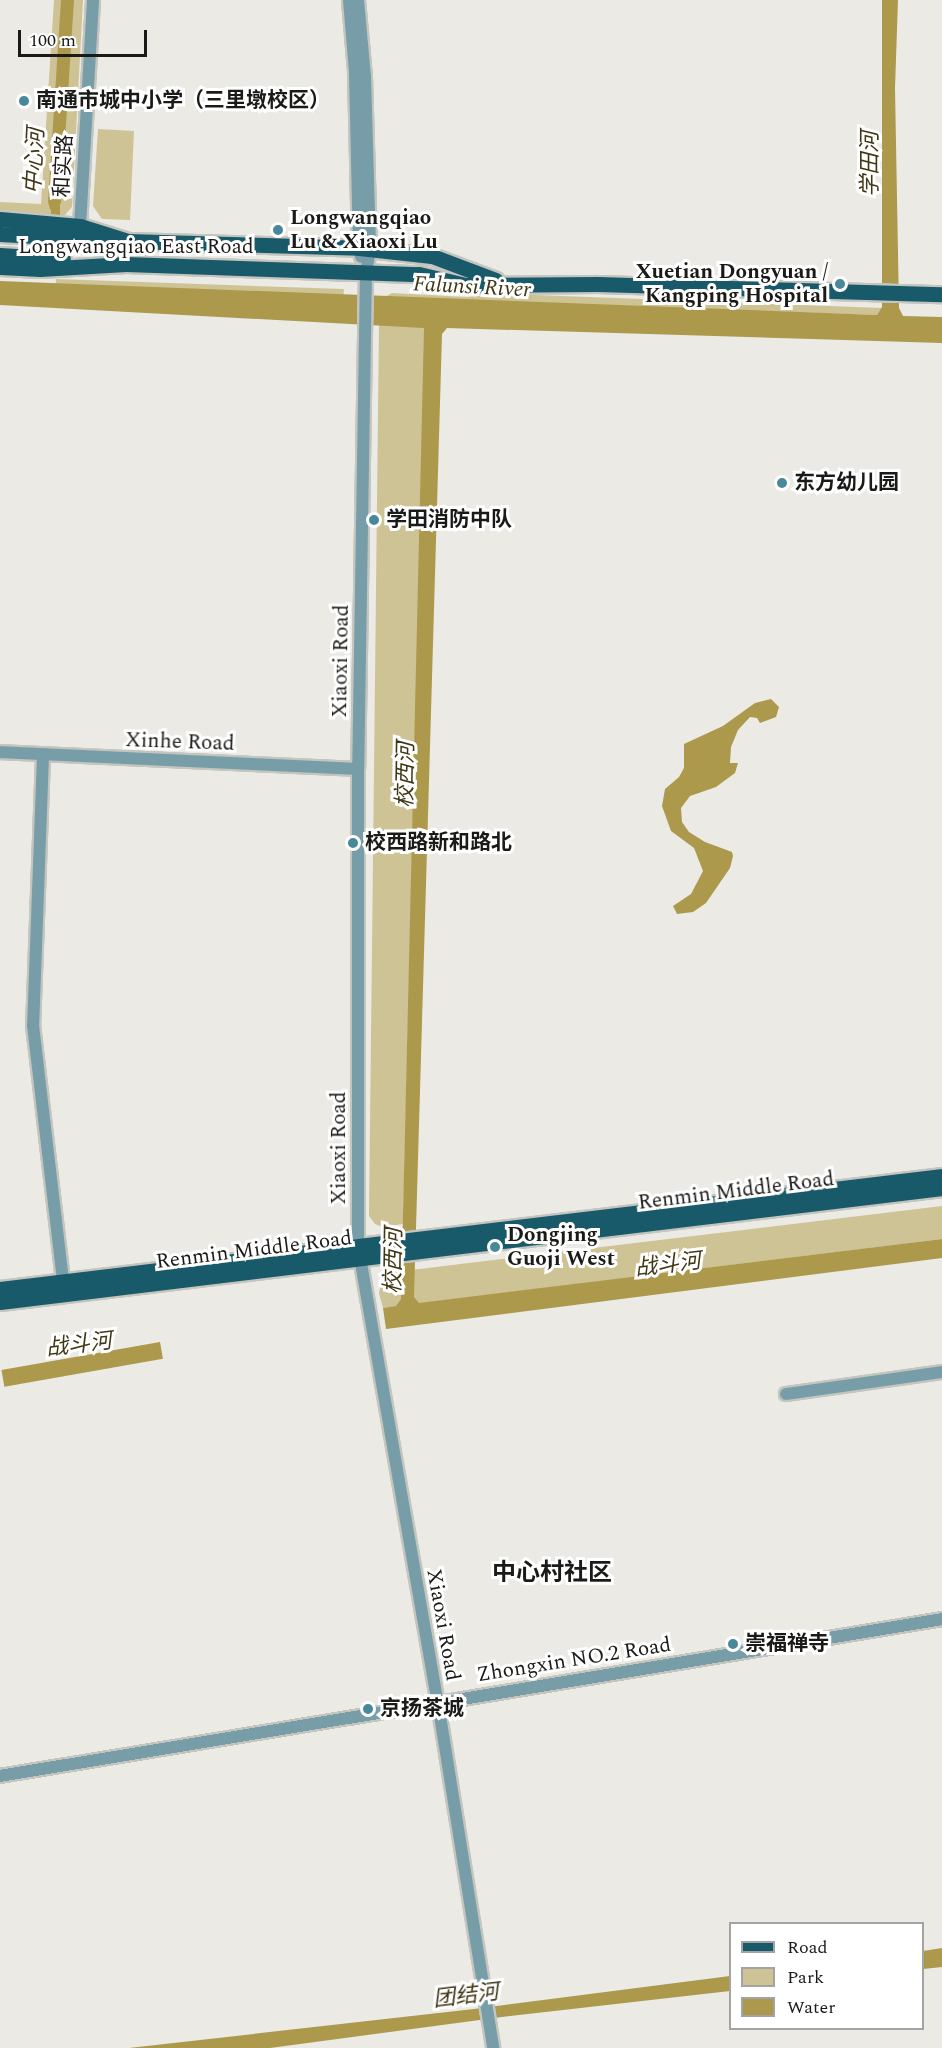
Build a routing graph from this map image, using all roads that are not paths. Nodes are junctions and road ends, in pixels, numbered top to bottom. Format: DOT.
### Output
graph roads {
  1 [pos="93,0"];
  2 [pos="349,0"];
  3 [pos="358,0"];
  4 [pos="0,219"];
  5 [pos="80,226"];
  6 [pos="0,234"];
  7 [pos="128,241"];
  8 [pos="365,249"];
  9 [pos="0,255"];
  10 [pos="126,264"];
  11 [pos="0,267"];
  12 [pos="366,272"];
  13 [pos="523,284"];
  14 [pos="942,294"];
  15 [pos="0,753"];
  16 [pos="43,756"];
  17 [pos="358,769"];
  18 [pos="942,1176"];
  19 [pos="942,1188"];
  20 [pos="420,1243"];
  21 [pos="359,1252"];
  22 [pos="64,1287"];
  23 [pos="0,1289"];
  24 [pos="0,1302"];
  25 [pos="942,1372"];
  26 [pos="786,1394"];
  27 [pos="942,1619"];
  28 [pos="438,1703"];
  29 [pos="0,1776"];
  30 [pos="493,2048"];
  1 -- 5 [label="street, 和实路"];
  2 -- 8 [label="street, Xiaoxi Road"];
  3 -- 8 [label="street, Xiaoxi Road"];
  4 -- 5 [label="main road, Longwangqiao East Road"];
  5 -- 7 [label="main road, Longwangqiao East Road"];
  6 -- 7 [label="main road"];
  7 -- 8 [label="main road, Longwangqiao East Road"];
  8 -- 12 [label="street, Xiaoxi Road"];
  8 -- 13 [label="main road, Longwangqiao East Road"];
  9 -- 10 [label="main road"];
  10 -- 11 [label="main road, Longwangqiao East Road"];
  10 -- 12 [label="main road, Longwangqiao East Road"];
  12 -- 13 [label="main road, Longwangqiao East Road"];
  12 -- 17 [label="street, Xiaoxi Road"];
  13 -- 14 [label="main road, Longwangqiao East Road"];
  15 -- 16 [label="street, Xinhe Road"];
  16 -- 17 [label="street, Xinhe Road"];
  16 -- 22 [label="street"];
  17 -- 21 [label="street, Xiaoxi Road"];
  18 -- 20 [label="main road, Renmin Middle Road"];
  19 -- 20 [label="main road, Renmin Middle Road"];
  20 -- 21 [label="main road, Renmin Middle Road"];
  21 -- 22 [label="main road, Renmin Middle Road"];
  21 -- 28 [label="street, Xiaoxi Road"];
  22 -- 23 [label="main road, Renmin Middle Road"];
  22 -- 24 [label="main road, Renmin Middle Road"];
  25 -- 26 [label="street"];
  27 -- 28 [label="street, Zhongxin NO.2 Road"];
  28 -- 29 [label="street, Zhongxin NO.2 Road"];
  28 -- 30 [label="street, Xiaoxi Road"];
}
